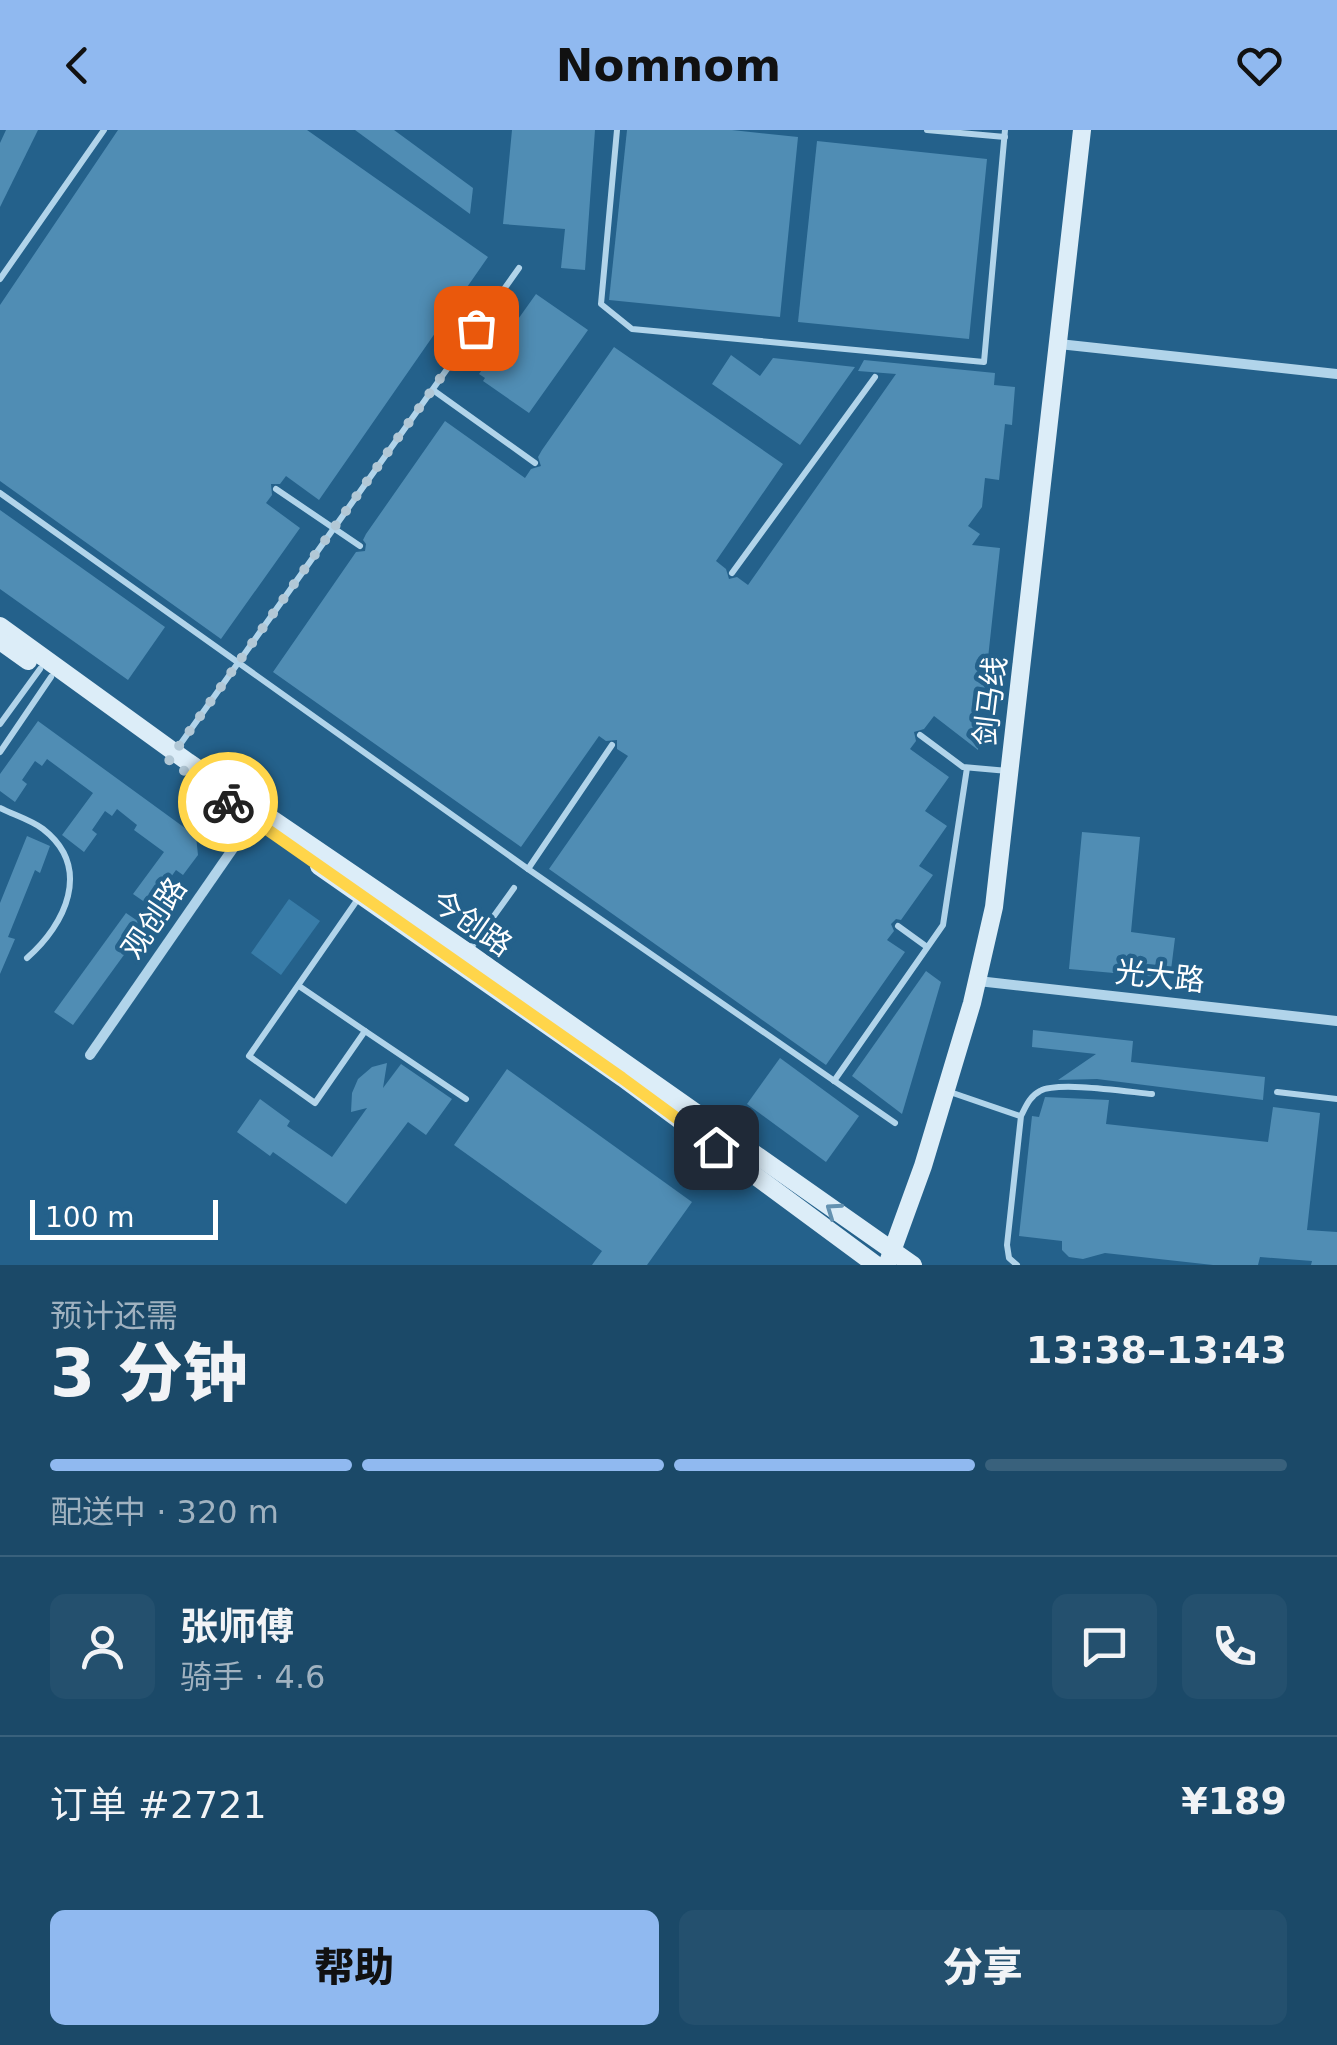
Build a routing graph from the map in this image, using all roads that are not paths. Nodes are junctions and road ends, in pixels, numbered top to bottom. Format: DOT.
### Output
graph roads {
  1 [pos="104,130"];
  2 [pos="617,130"];
  3 [pos="926,130"];
  4 [pos="1082,130"];
  5 [pos="1005,134"];
  6 [pos="520,268"];
  7 [pos="0,279"];
  8 [pos="1059,344"];
  9 [pos="1337,374"];
  10 [pos="874,378"];
  11 [pos="434,390"];
  12 [pos="534,463"];
  13 [pos="276,489"];
  14 [pos="0,493"];
  15 [pos="335,529"];
  16 [pos="360,546"];
  17 [pos="732,573"];
  18 [pos="0,626"];
  19 [pos="0,641"];
  20 [pos="241,662"];
  21 [pos="46,673"];
  22 [pos="0,724"];
  23 [pos="920,735"];
  24 [pos="612,746"];
  25 [pos="0,752"];
  26 [pos="172,756"];
  27 [pos="967,768"];
  28 [pos="1010,772"];
  29 [pos="0,808"];
  30 [pos="256,815"];
  31 [pos="528,869"];
  32 [pos="514,888"];
  33 [pos="360,894"];
  34 [pos="898,926"];
  35 [pos="927,947"];
  36 [pos="468,952"];
  37 [pos="27,958"];
  38 [pos="978,982"];
  39 [pos="299,986"];
  40 [pos="1337,1020"];
  41 [pos="364,1032"];
  42 [pos="90,1055"];
  43 [pos="834,1081"];
  44 [pos="946,1091"];
  45 [pos="1277,1092"];
  46 [pos="1152,1094"];
  47 [pos="1337,1099"];
  48 [pos="466,1100"];
  49 [pos="1020,1116"];
  50 [pos="895,1124"];
  51 [pos="890,1259"];
  52 [pos="876,1265"];
  53 [pos="913,1265"];
  54 [pos="1017,1265"];
  1 -- 7 [label="lane"];
  2 -- 5 [label="lane"];
  3 -- 5 [label="lane"];
  4 -- 8 [label="main road, 剑马线"];
  6 -- 11 [label="lane"];
  8 -- 9 [label="street"];
  8 -- 28 [label="main road, 剑马线"];
  10 -- 17 [label="lane"];
  11 -- 12 [label="lane"];
  11 -- 15 [label="lane"];
  13 -- 15 [label="lane"];
  14 -- 20 [label="lane"];
  15 -- 16 [label="lane"];
  15 -- 20 [label="lane"];
  18 -- 26 [label="main road, 今创路"];
  19 -- 21 [label="main road, 今创路"];
  20 -- 26 [label="lane"];
  20 -- 31 [label="lane"];
  21 -- 22 [label="lane"];
  21 -- 25 [label="lane"];
  21 -- 26 [label="main road, 今创路"];
  23 -- 27 [label="lane"];
  24 -- 31 [label="lane"];
  26 -- 30 [label="main road, 今创路"];
  27 -- 28 [label="lane"];
  27 -- 35 [label="lane"];
  28 -- 38 [label="main road, 剑马线"];
  29 -- 37 [label="lane"];
  30 -- 33 [label="main road, 今创路"];
  30 -- 36 [label="main road, 今创路"];
  30 -- 42 [label="street, 观创路"];
  31 -- 43 [label="lane"];
  32 -- 36 [label="lane"];
  33 -- 39 [label="lane"];
  33 -- 52 [label="main road, 今创路"];
  34 -- 35 [label="lane"];
  35 -- 43 [label="lane"];
  51 -- 36 [label="main road, 今创路, one-way"];
  38 -- 40 [label="street, 光大路"];
  38 -- 44 [label="main road, 剑马线"];
  39 -- 41 [label="lane"];
  39 -- 41 [label="lane"];
  41 -- 48 [label="lane"];
  43 -- 50 [label="lane"];
  44 -- 49 [label="lane"];
  44 -- 51 [label="main road, 剑马线"];
  45 -- 47 [label="lane"];
  46 -- 49 [label="lane"];
  49 -- 54 [label="lane"];
  51 -- 53 [label="main road, 今创路"];
}
